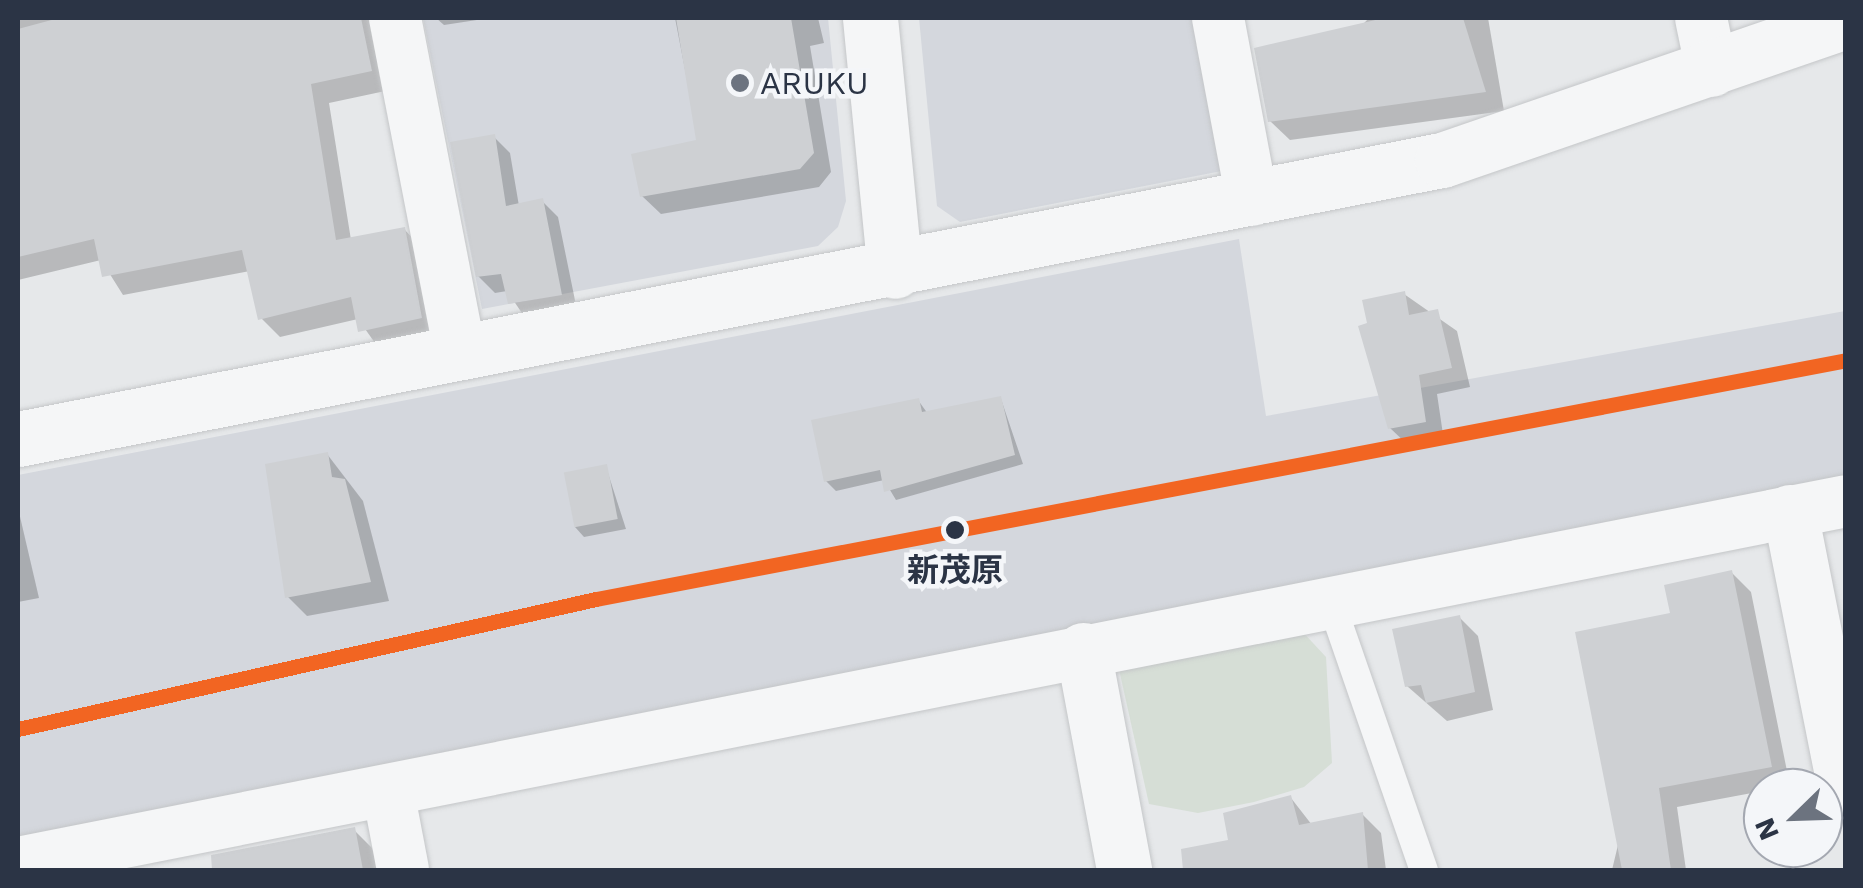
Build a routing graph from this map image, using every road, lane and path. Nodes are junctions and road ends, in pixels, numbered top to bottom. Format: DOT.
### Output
graph roads {
  1 [pos="396,18"];
  2 [pos="870,18"];
  3 [pos="1218,18"];
  4 [pos="1701,18"];
  5 [pos="1846,21"];
  6 [pos="1712,71"];
  7 [pos="1252,200"];
  8 [pos="895,271"];
  9 [pos="460,350"];
  10 [pos="18,439"];
  11 [pos="1846,501"];
  12 [pos="1790,512"];
  13 [pos="1331,602"];
  14 [pos="1083,650"];
  15 [pos="1838,716"];
  16 [pos="388,791"];
  17 [pos="1846,795"];
  18 [pos="18,864"];
  19 [pos="403,870"];
  20 [pos="1124,870"];
  21 [pos="1424,870"];
  1 -- 9 [label="street"];
  2 -- 8 [label="street"];
  3 -- 7 [label="street"];
  4 -- 6 [label="street"];
  5 -- 6 [label="street"];
  6 -- 7 [label="street"];
  7 -- 8 [label="street"];
  8 -- 9 [label="street"];
  9 -- 10 [label="street"];
  11 -- 12 [label="street"];
  12 -- 13 [label="street"];
  12 -- 15 [label="street"];
  13 -- 14 [label="street"];
  13 -- 21 [label="lane"];
  14 -- 16 [label="street"];
  14 -- 20 [label="street"];
  15 -- 17 [label="street"];
  16 -- 18 [label="street"];
  16 -- 19 [label="street"];
}
